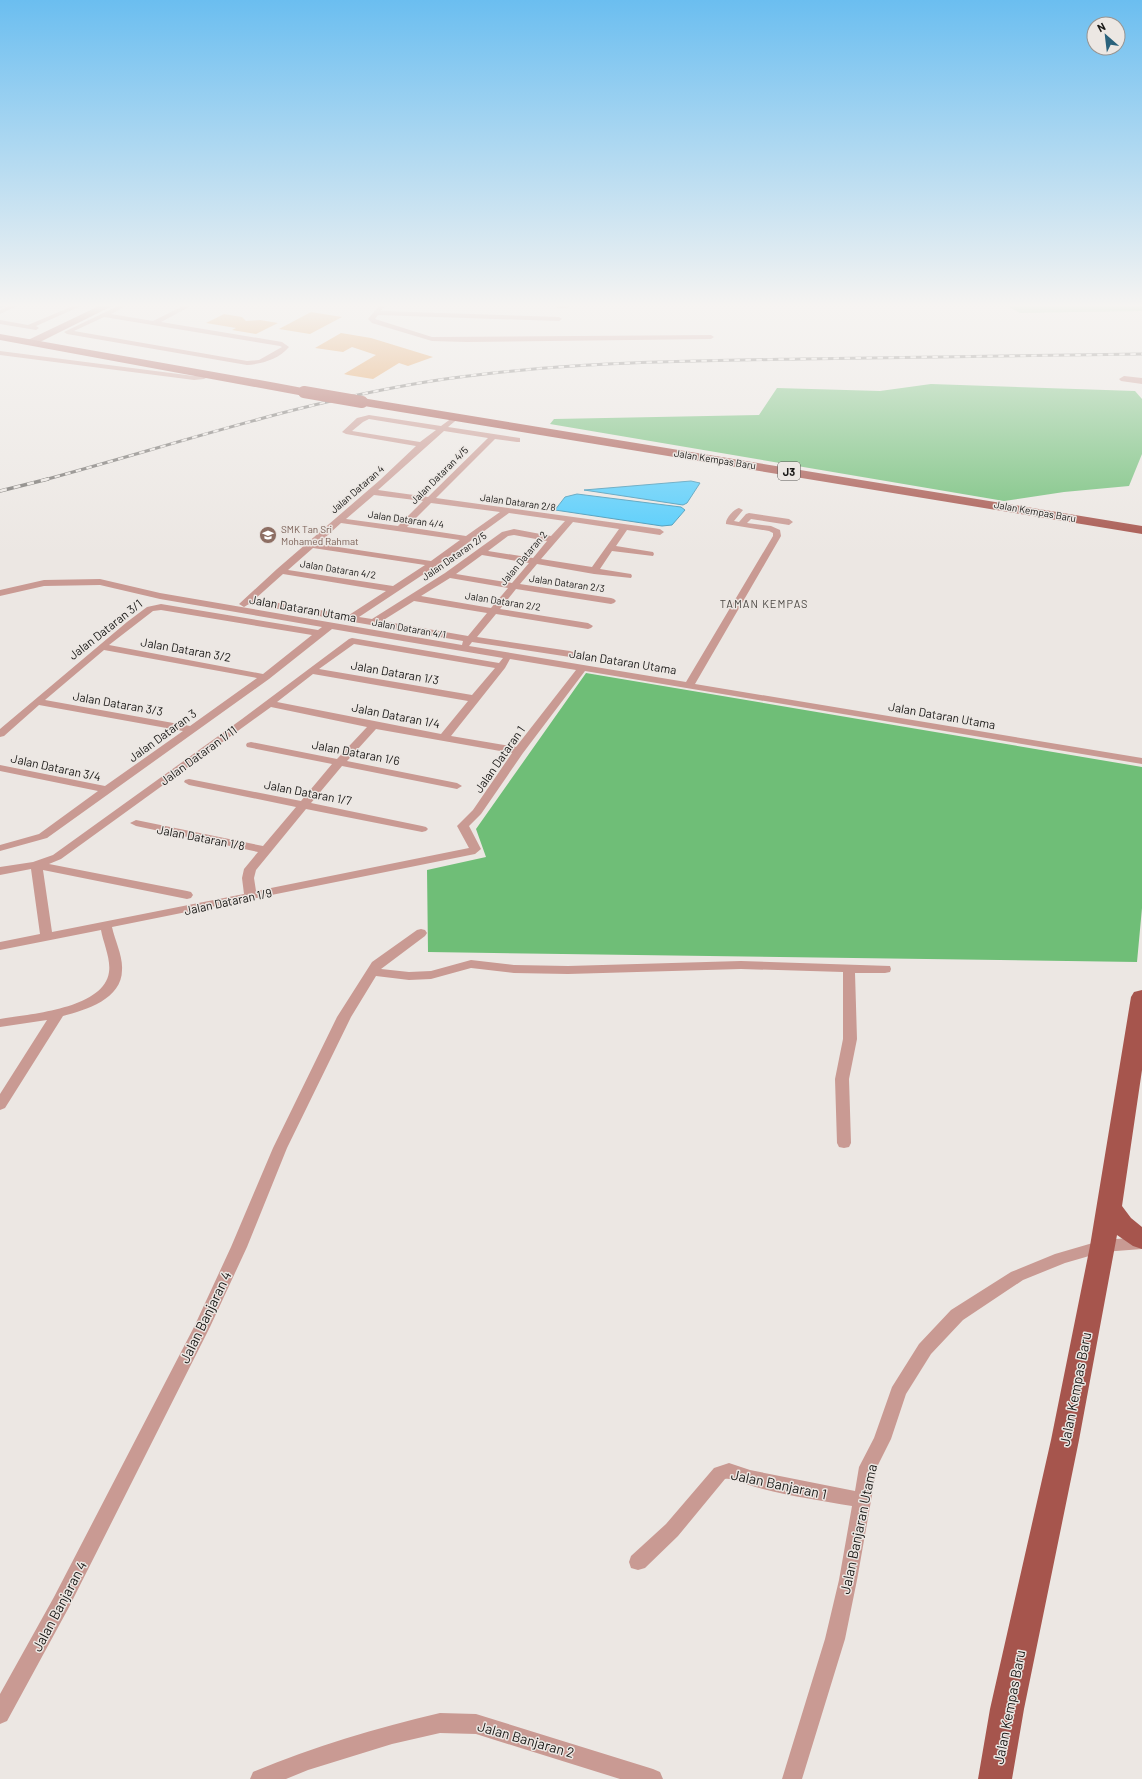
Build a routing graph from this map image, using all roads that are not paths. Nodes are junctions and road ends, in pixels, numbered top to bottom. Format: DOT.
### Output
graph roads {
  1 [pos="293,389"];
  2 [pos="456,417"];
  3 [pos="442,429"];
  4 [pos="493,437"];
  5 [pos="517,440"];
  6 [pos="422,445"];
  7 [pos="373,492"];
  8 [pos="430,500"];
  9 [pos="739,510"];
  10 [pos="507,511"];
  11 [pos="340,520"];
  12 [pos="571,520"];
  13 [pos="789,522"];
  14 [pos="1101,522"];
  15 [pos="1142,524"];
  16 [pos="741,525"];
  17 [pos="624,528"];
  18 [pos="400,529"];
  19 [pos="1142,530"];
  20 [pos="660,532"];
  21 [pos="469,539"];
  22 [pos="553,539"];
  23 [pos="311,545"];
  24 [pos="611,548"];
  25 [pos="480,552"];
  26 [pos="650,554"];
  27 [pos="534,562"];
  28 [pos="433,564"];
  29 [pos="280,571"];
  30 [pos="594,571"];
  31 [pos="448,574"];
  32 [pos="628,576"];
  33 [pos="514,586"];
  34 [pos="392,589"];
  35 [pos="0,593"];
  36 [pos="414,598"];
  37 [pos="248,601"];
  38 [pos="611,601"];
  39 [pos="236,608"];
  40 [pos="495,610"];
  41 [pos="351,618"];
  42 [pos="374,622"];
  43 [pos="330,626"];
  44 [pos="588,626"];
  45 [pos="320,633"];
  46 [pos="470,639"];
  47 [pos="102,647"];
  48 [pos="463,648"];
  49 [pos="570,654"];
  50 [pos="509,656"];
  51 [pos="502,666"];
  52 [pos="582,668"];
  53 [pos="311,671"];
  54 [pos="265,677"];
  55 [pos="689,685"];
  56 [pos="475,699"];
  57 [pos="39,702"];
  58 [pos="268,703"];
  59 [pos="374,725"];
  60 [pos="192,729"];
  61 [pos="0,734"];
  62 [pos="444,737"];
  63 [pos="251,745"];
  64 [pos="519,751"];
  65 [pos="1142,761"];
  66 [pos="340,762"];
  67 [pos="0,768"];
  68 [pos="188,782"];
  69 [pos="456,786"];
  70 [pos="107,790"];
  71 [pos="305,804"];
  72 [pos="136,823"];
  73 [pos="422,829"];
  74 [pos="0,848"];
  75 [pos="267,850"];
  76 [pos="456,856"];
  77 [pos="36,865"];
  78 [pos="0,871"];
  79 [pos="187,895"];
  80 [pos="249,896"];
  81 [pos="106,926"];
  82 [pos="421,933"];
  83 [pos="47,937"];
  84 [pos="0,946"];
  85 [pos="849,968"];
  86 [pos="885,969"];
  87 [pos="373,972"];
  88 [pos="1142,997"];
  89 [pos="58,1013"];
  90 [pos="0,1023"];
  91 [pos="0,1105"];
  92 [pos="844,1143"];
  93 [pos="1109,1205"];
  94 [pos="1142,1239"];
  95 [pos="1142,1243"];
  96 [pos="1103,1246"];
  97 [pos="862,1500"];
  98 [pos="638,1562"];
  99 [pos="0,1714"];
  100 [pos="260,1779"];
  101 [pos="653,1779"];
  102 [pos="792,1779"];
  103 [pos="995,1779"];
  1 -- 2 [label="main road, Jalan Kempas Baru / J3, bridge"];
  2 -- 3 [label="street, Jalan Dataran 4"];
  2 -- 14 [label="main road, Jalan Kempas Baru / J3"];
  3 -- 4 [label="street, Jalan Dataran 4/5"];
  3 -- 6 [label="street, Jalan Dataran 4"];
  3 -- 6 [label="street, Jalan Dataran 4/5"];
  4 -- 5 [label="street, Jalan Dataran 4/5"];
  4 -- 8 [label="street, Jalan Dataran 4/5"];
  6 -- 7 [label="street, Jalan Dataran 4"];
  7 -- 8 [label="street, Jalan Dataran 2/8"];
  7 -- 11 [label="street, Jalan Dataran 4"];
  8 -- 10 [label="street, Jalan Dataran 2/8"];
  8 -- 18 [label="street, Jalan Dataran 4/5"];
  9 -- 16 [label="street"];
  10 -- 12 [label="street, Jalan Dataran 2/8"];
  10 -- 21 [label="street"];
  11 -- 18 [label="street, Jalan Dataran 4/4"];
  11 -- 23 [label="street, Jalan Dataran 4"];
  12 -- 17 [label="street, Jalan Dataran 2/8"];
  12 -- 22 [label="street, Jalan Dataran 2"];
  13 -- 16 [label="street"];
  14 -- 15 [label="main road"];
  14 -- 19 [label="main road, Jalan Kempas Baru / J3"];
  16 -- 55 [label="street"];
  17 -- 20 [label="street, Jalan Dataran 2/8"];
  17 -- 24 [label="street"];
  18 -- 21 [label="street, Jalan Dataran 4/4"];
  21 -- 28 [label="street"];
  22 -- 25 [label="street, Jalan Dataran 2/5"];
  22 -- 27 [label="street, Jalan Dataran 2"];
  23 -- 28 [label="street"];
  23 -- 29 [label="street, Jalan Dataran 4"];
  24 -- 26 [label="street"];
  24 -- 30 [label="street"];
  25 -- 27 [label="street"];
  25 -- 31 [label="street, Jalan Dataran 2/5"];
  27 -- 30 [label="street"];
  27 -- 33 [label="street, Jalan Dataran 2"];
  28 -- 34 [label="street"];
  29 -- 34 [label="street, Jalan Dataran 4/2"];
  29 -- 37 [label="street, Jalan Dataran 4"];
  30 -- 32 [label="street"];
  31 -- 33 [label="street, Jalan Dataran 2/3"];
  31 -- 36 [label="street, Jalan Dataran 2/5"];
  33 -- 38 [label="street, Jalan Dataran 2/3"];
  33 -- 40 [label="street, Jalan Dataran 2"];
  34 -- 41 [label="street"];
  35 -- 39 [label="street, Jalan Dataran Utama"];
  36 -- 40 [label="street, Jalan Dataran 2/2"];
  36 -- 42 [label="street, Jalan Dataran 2/5"];
  37 -- 39 [label="street, Jalan Dataran 4"];
  37 -- 41 [label="street, Jalan Dataran 4/1"];
  39 -- 43 [label="street, Jalan Dataran Utama"];
  40 -- 44 [label="street, Jalan Dataran 2/2"];
  40 -- 46 [label="street, Jalan Dataran 2"];
  41 -- 42 [label="street, Jalan Dataran 4/1"];
  42 -- 46 [label="street, Jalan Dataran 4/1"];
  43 -- 45 [label="street, Jalan Dataran 3"];
  43 -- 48 [label="street, Jalan Dataran Utama"];
  45 -- 47 [label="street, Jalan Dataran 3/1"];
  45 -- 54 [label="street, Jalan Dataran 3"];
  46 -- 48 [label="street, Jalan Dataran 2"];
  46 -- 49 [label="street, Jalan Dataran 4/1"];
  47 -- 54 [label="street, Jalan Dataran 3/2"];
  47 -- 57 [label="street, Jalan Dataran 3/1"];
  48 -- 50 [label="street, Jalan Dataran Utama"];
  50 -- 51 [label="street"];
  50 -- 52 [label="street, Jalan Dataran Utama"];
  51 -- 53 [label="street, Jalan Dataran 1/11"];
  51 -- 56 [label="street"];
  52 -- 55 [label="street, Jalan Dataran Utama"];
  52 -- 64 [label="street, Jalan Dataran 1"];
  53 -- 56 [label="street, Jalan Dataran 1/3"];
  53 -- 58 [label="street, Jalan Dataran 1/11"];
  54 -- 60 [label="street, Jalan Dataran 3"];
  55 -- 65 [label="street, Jalan Dataran Utama"];
  56 -- 62 [label="street"];
  57 -- 60 [label="street, Jalan Dataran 3/3"];
  57 -- 61 [label="street, Jalan Dataran 3/1"];
  58 -- 59 [label="street, Jalan Dataran 1/4"];
  58 -- 77 [label="street, Jalan Dataran 1/11"];
  59 -- 62 [label="street, Jalan Dataran 1/4"];
  59 -- 66 [label="street"];
  60 -- 70 [label="street, Jalan Dataran 3"];
  62 -- 64 [label="street, Jalan Dataran 1/4"];
  63 -- 66 [label="street, Jalan Dataran 1/6"];
  64 -- 76 [label="street, Jalan Dataran 1"];
  66 -- 69 [label="street, Jalan Dataran 1/6"];
  66 -- 71 [label="street"];
  67 -- 70 [label="street, Jalan Dataran 3/4"];
  68 -- 71 [label="street, Jalan Dataran 1/7"];
  70 -- 74 [label="street, Jalan Dataran 3"];
  71 -- 73 [label="street, Jalan Dataran 1/7"];
  71 -- 75 [label="street"];
  72 -- 75 [label="street, Jalan Dataran 1/8"];
  75 -- 80 [label="street"];
  76 -- 80 [label="street, Jalan Dataran 1/9"];
  77 -- 78 [label="street"];
  77 -- 79 [label="street"];
  77 -- 83 [label="street"];
  80 -- 81 [label="street, Jalan Dataran 1/9"];
  81 -- 83 [label="street, Jalan Dataran 1/9"];
  81 -- 89 [label="street"];
  82 -- 87 [label="street, Jalan Banjaran 4"];
  83 -- 84 [label="street, Jalan Dataran 1/9"];
  85 -- 86 [label="street"];
  85 -- 87 [label="street"];
  85 -- 92 [label="street"];
  87 -- 99 [label="street, Jalan Banjaran 4"];
  88 -- 93 [label="main road, Jalan Kempas Baru"];
  89 -- 90 [label="street"];
  89 -- 91 [label="street"];
  93 -- 94 [label="main road"];
  93 -- 96 [label="main road, Jalan Kempas Baru"];
  95 -- 96 [label="street, Jalan Banjaran Utama"];
  96 -- 97 [label="street, Jalan Banjaran Utama"];
  96 -- 103 [label="main road, Jalan Kempas Baru"];
  97 -- 98 [label="street, Jalan Banjaran 1"];
  97 -- 102 [label="street, Jalan Banjaran Utama"];
  100 -- 101 [label="street, Jalan Banjaran 2"];
}
